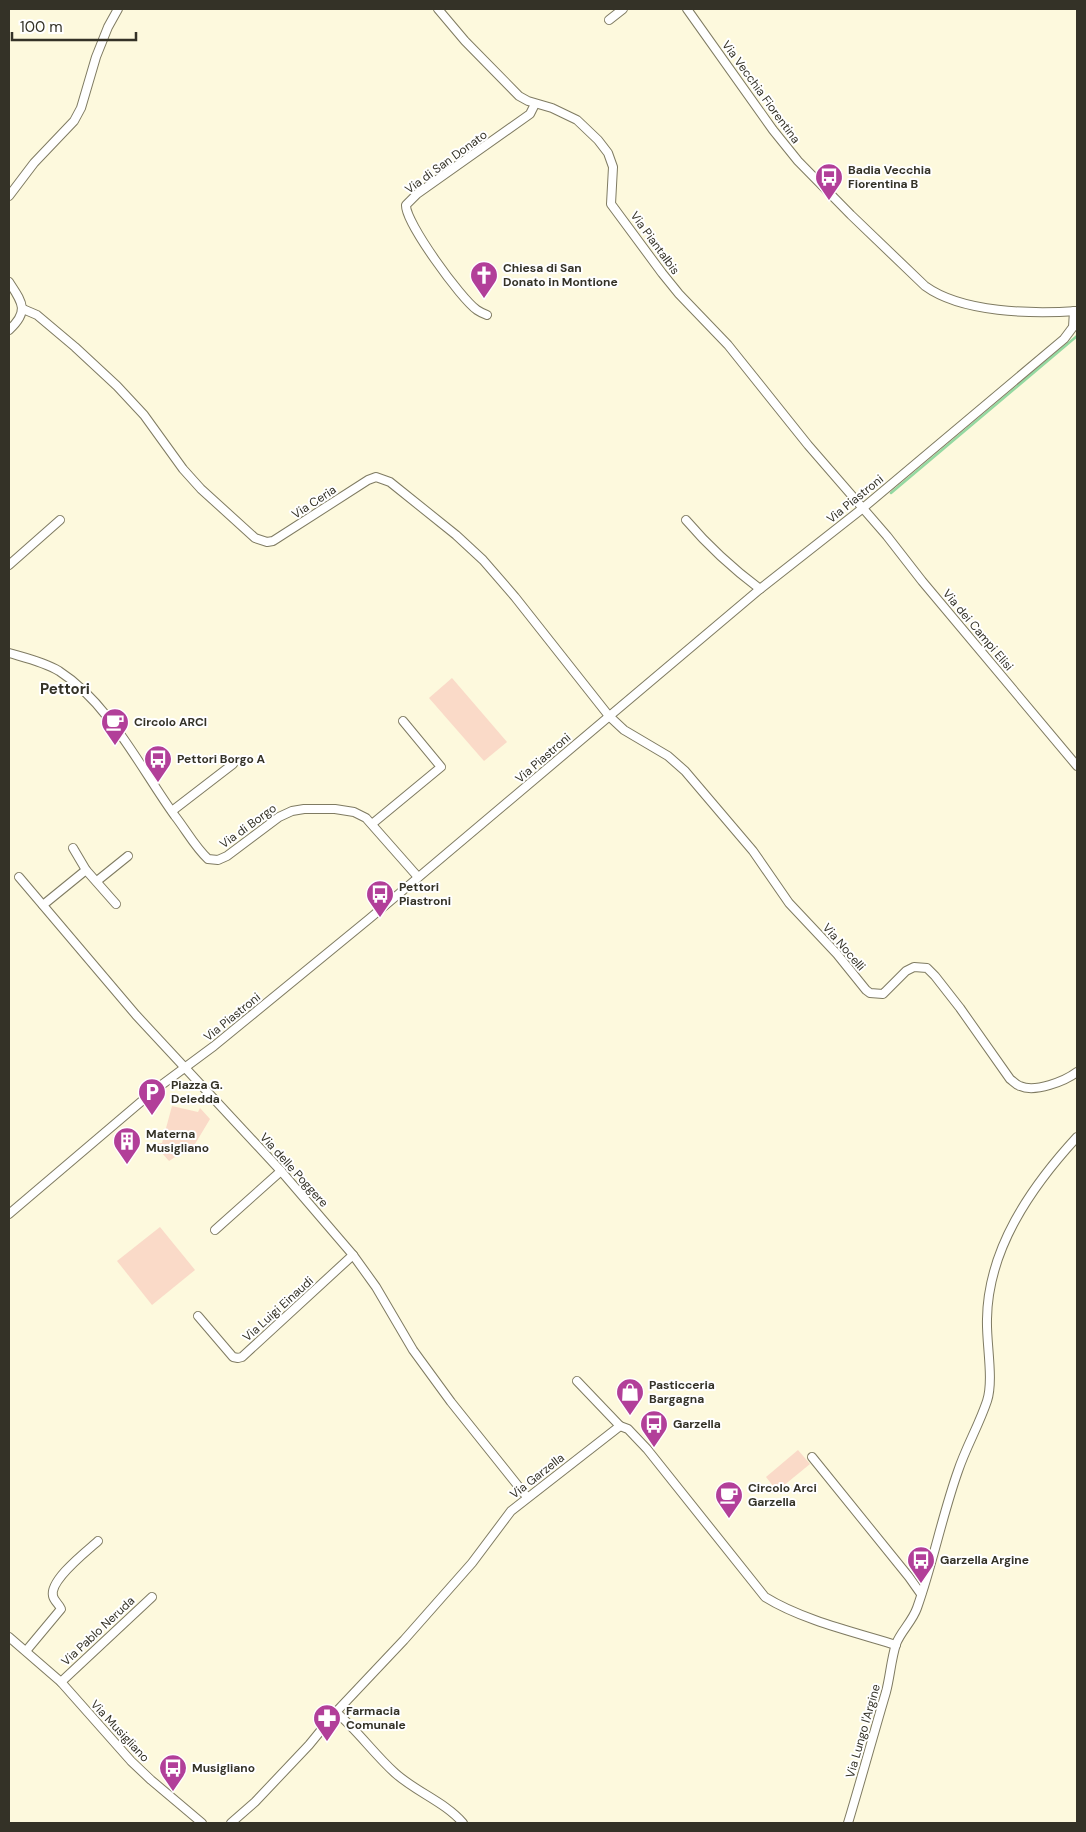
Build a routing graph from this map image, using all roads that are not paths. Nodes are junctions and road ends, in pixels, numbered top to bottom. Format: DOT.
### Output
graph roads {
  1 [pos="118,9"];
  2 [pos="438,9"];
  3 [pos="623,9"];
  4 [pos="687,9"];
  5 [pos="609,20"];
  6 [pos="535,104"];
  7 [pos="9,196"];
  8 [pos="9,282"];
  9 [pos="23,309"];
  10 [pos="1076,311"];
  11 [pos="487,315"];
  12 [pos="9,330"];
  13 [pos="862,508"];
  14 [pos="60,520"];
  15 [pos="686,520"];
  16 [pos="9,565"];
  17 [pos="760,589"];
  18 [pos="9,654"];
  19 [pos="609,716"];
  20 [pos="404,721"];
  21 [pos="233,764"];
  22 [pos="1077,766"];
  23 [pos="172,811"];
  24 [pos="372,824"];
  25 [pos="73,848"];
  26 [pos="128,856"];
  27 [pos="86,870"];
  28 [pos="19,877"];
  29 [pos="418,877"];
  30 [pos="97,881"];
  31 [pos="116,904"];
  32 [pos="43,905"];
  33 [pos="185,1069"];
  34 [pos="1077,1072"];
  35 [pos="1077,1137"];
  36 [pos="281,1171"];
  37 [pos="9,1214"];
  38 [pos="215,1230"];
  39 [pos="353,1255"];
  40 [pos="198,1316"];
  41 [pos="577,1381"];
  42 [pos="620,1426"];
  43 [pos="812,1458"];
  44 [pos="527,1497"];
  45 [pos="98,1541"];
  46 [pos="921,1594"];
  47 [pos="152,1597"];
  48 [pos="9,1637"];
  49 [pos="896,1644"];
  50 [pos="26,1650"];
  51 [pos="60,1682"];
  52 [pos="336,1712"];
  53 [pos="202,1823"];
  54 [pos="231,1823"];
  55 [pos="463,1823"];
  56 [pos="848,1823"];
  1 -- 7 [label="street"];
  2 -- 6 [label="street, Via Piantalbis"];
  3 -- 5 [label="street"];
  4 -- 10 [label="street, Via Vecchia Fiorentina"];
  6 -- 11 [label="street, Via di San Donato"];
  6 -- 13 [label="street, Via Piantalbis"];
  8 -- 9 [label="street"];
  9 -- 12 [label="street"];
  9 -- 19 [label="street, Via Ceria"];
  10 -- 13 [label="street, Via Piastroni"];
  13 -- 17 [label="street, Via Piastroni"];
  13 -- 22 [label="street, Via dei Campi Elisi"];
  14 -- 16 [label="street"];
  15 -- 17 [label="street"];
  17 -- 19 [label="street, Via Piastroni"];
  18 -- 23 [label="street, Via di Borgo"];
  19 -- 29 [label="street, Via Piastroni"];
  19 -- 34 [label="street, Via Nocelli"];
  20 -- 24 [label="street"];
  21 -- 23 [label="street"];
  23 -- 24 [label="street, Via di Borgo"];
  24 -- 29 [label="street, Via di Borgo"];
  25 -- 27 [label="street"];
  26 -- 30 [label="street"];
  27 -- 30 [label="street"];
  27 -- 32 [label="street"];
  28 -- 32 [label="street, Via delle Poggere"];
  29 -- 33 [label="street, Via Piastroni"];
  30 -- 31 [label="street"];
  32 -- 33 [label="street, Via delle Poggere"];
  33 -- 36 [label="street, Via delle Poggere"];
  33 -- 37 [label="street, Via Piastroni"];
  35 -- 46 [label="street"];
  36 -- 38 [label="street"];
  36 -- 39 [label="street, Via delle Poggere"];
  39 -- 40 [label="street, Via Luigi Einaudi"];
  39 -- 44 [label="street, Via delle Poggere"];
  41 -- 42 [label="street"];
  42 -- 44 [label="street, Via Garzella"];
  42 -- 49 [label="street"];
  43 -- 46 [label="street"];
  44 -- 52 [label="street, Via Garzella"];
  45 -- 50 [label="street"];
  46 -- 49 [label="street"];
  47 -- 51 [label="street, Via Pablo Neruda"];
  48 -- 50 [label="street, Via Musigliano"];
  49 -- 56 [label="street, Via Lungo l'Argine"];
  50 -- 51 [label="street, Via Musigliano"];
  51 -- 53 [label="street, Via Musigliano"];
  52 -- 54 [label="street, Via Garzella"];
  52 -- 55 [label="street"];
}
